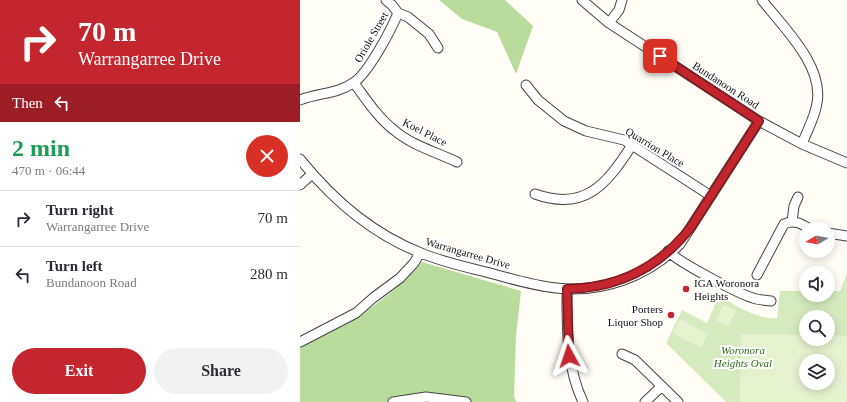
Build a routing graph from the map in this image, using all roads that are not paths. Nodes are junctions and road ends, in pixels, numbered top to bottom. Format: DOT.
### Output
graph roads {
  1 [pos="386,0"];
  2 [pos="582,0"];
  3 [pos="622,0"];
  4 [pos="762,0"];
  5 [pos="398,13"];
  6 [pos="610,23"];
  7 [pos="438,48"];
  8 [pos="354,83"];
  9 [pos="526,85"];
  10 [pos="300,100"];
  11 [pos="759,121"];
  12 [pos="802,144"];
  13 [pos="632,145"];
  14 [pos="300,159"];
  15 [pos="457,162"];
  16 [pos="847,163"];
  17 [pos="312,174"];
  18 [pos="300,185"];
  19 [pos="535,194"];
  20 [pos="711,196"];
  21 [pos="798,197"];
  22 [pos="792,222"];
  23 [pos="799,225"];
  24 [pos="835,234"];
  25 [pos="847,236"];
  26 [pos="669,252"];
  27 [pos="420,253"];
  28 [pos="757,275"];
  29 [pos="567,289"];
  30 [pos="771,301"];
  31 [pos="300,342"];
  32 [pos="622,354"];
  33 [pos="662,386"];
  34 [pos="393,402"];
  35 [pos="466,402"];
  36 [pos="583,402"];
  37 [pos="645,402"];
  38 [pos="678,402"];
  1 -- 5 [label="street"];
  2 -- 6 [label="street, Bundanoon Road"];
  3 -- 6 [label="street"];
  4 -- 12 [label="street"];
  5 -- 7 [label="street"];
  5 -- 8 [label="street, Oriole Street"];
  6 -- 11 [label="street, Bundanoon Road"];
  8 -- 10 [label="street, Oriole Street"];
  8 -- 15 [label="street, Koel Place"];
  9 -- 13 [label="street, Quarrion Place"];
  11 -- 12 [label="street, Bundanoon Road"];
  11 -- 20 [label="street, Warrangarree Drive"];
  12 -- 16 [label="street, Bundanoon Road"];
  13 -- 19 [label="street"];
  13 -- 20 [label="street, Quarrion Place"];
  14 -- 17 [label="street, Warrangarree Drive"];
  17 -- 18 [label="street"];
  17 -- 27 [label="street, Warrangarree Drive"];
  20 -- 26 [label="street, Warrangarree Drive"];
  21 -- 22 [label="street"];
  22 -- 23 [label="street"];
  22 -- 28 [label="street"];
  24 -- 25 [label="street"];
  26 -- 29 [label="street, Warrangarree Drive"];
  26 -- 30 [label="street"];
  27 -- 29 [label="street, Warrangarree Drive"];
  27 -- 31 [label="street"];
  29 -- 36 [label="street"];
  32 -- 33 [label="street"];
  33 -- 37 [label="street"];
  33 -- 38 [label="street"];
  34 -- 35 [label="street"];
}
